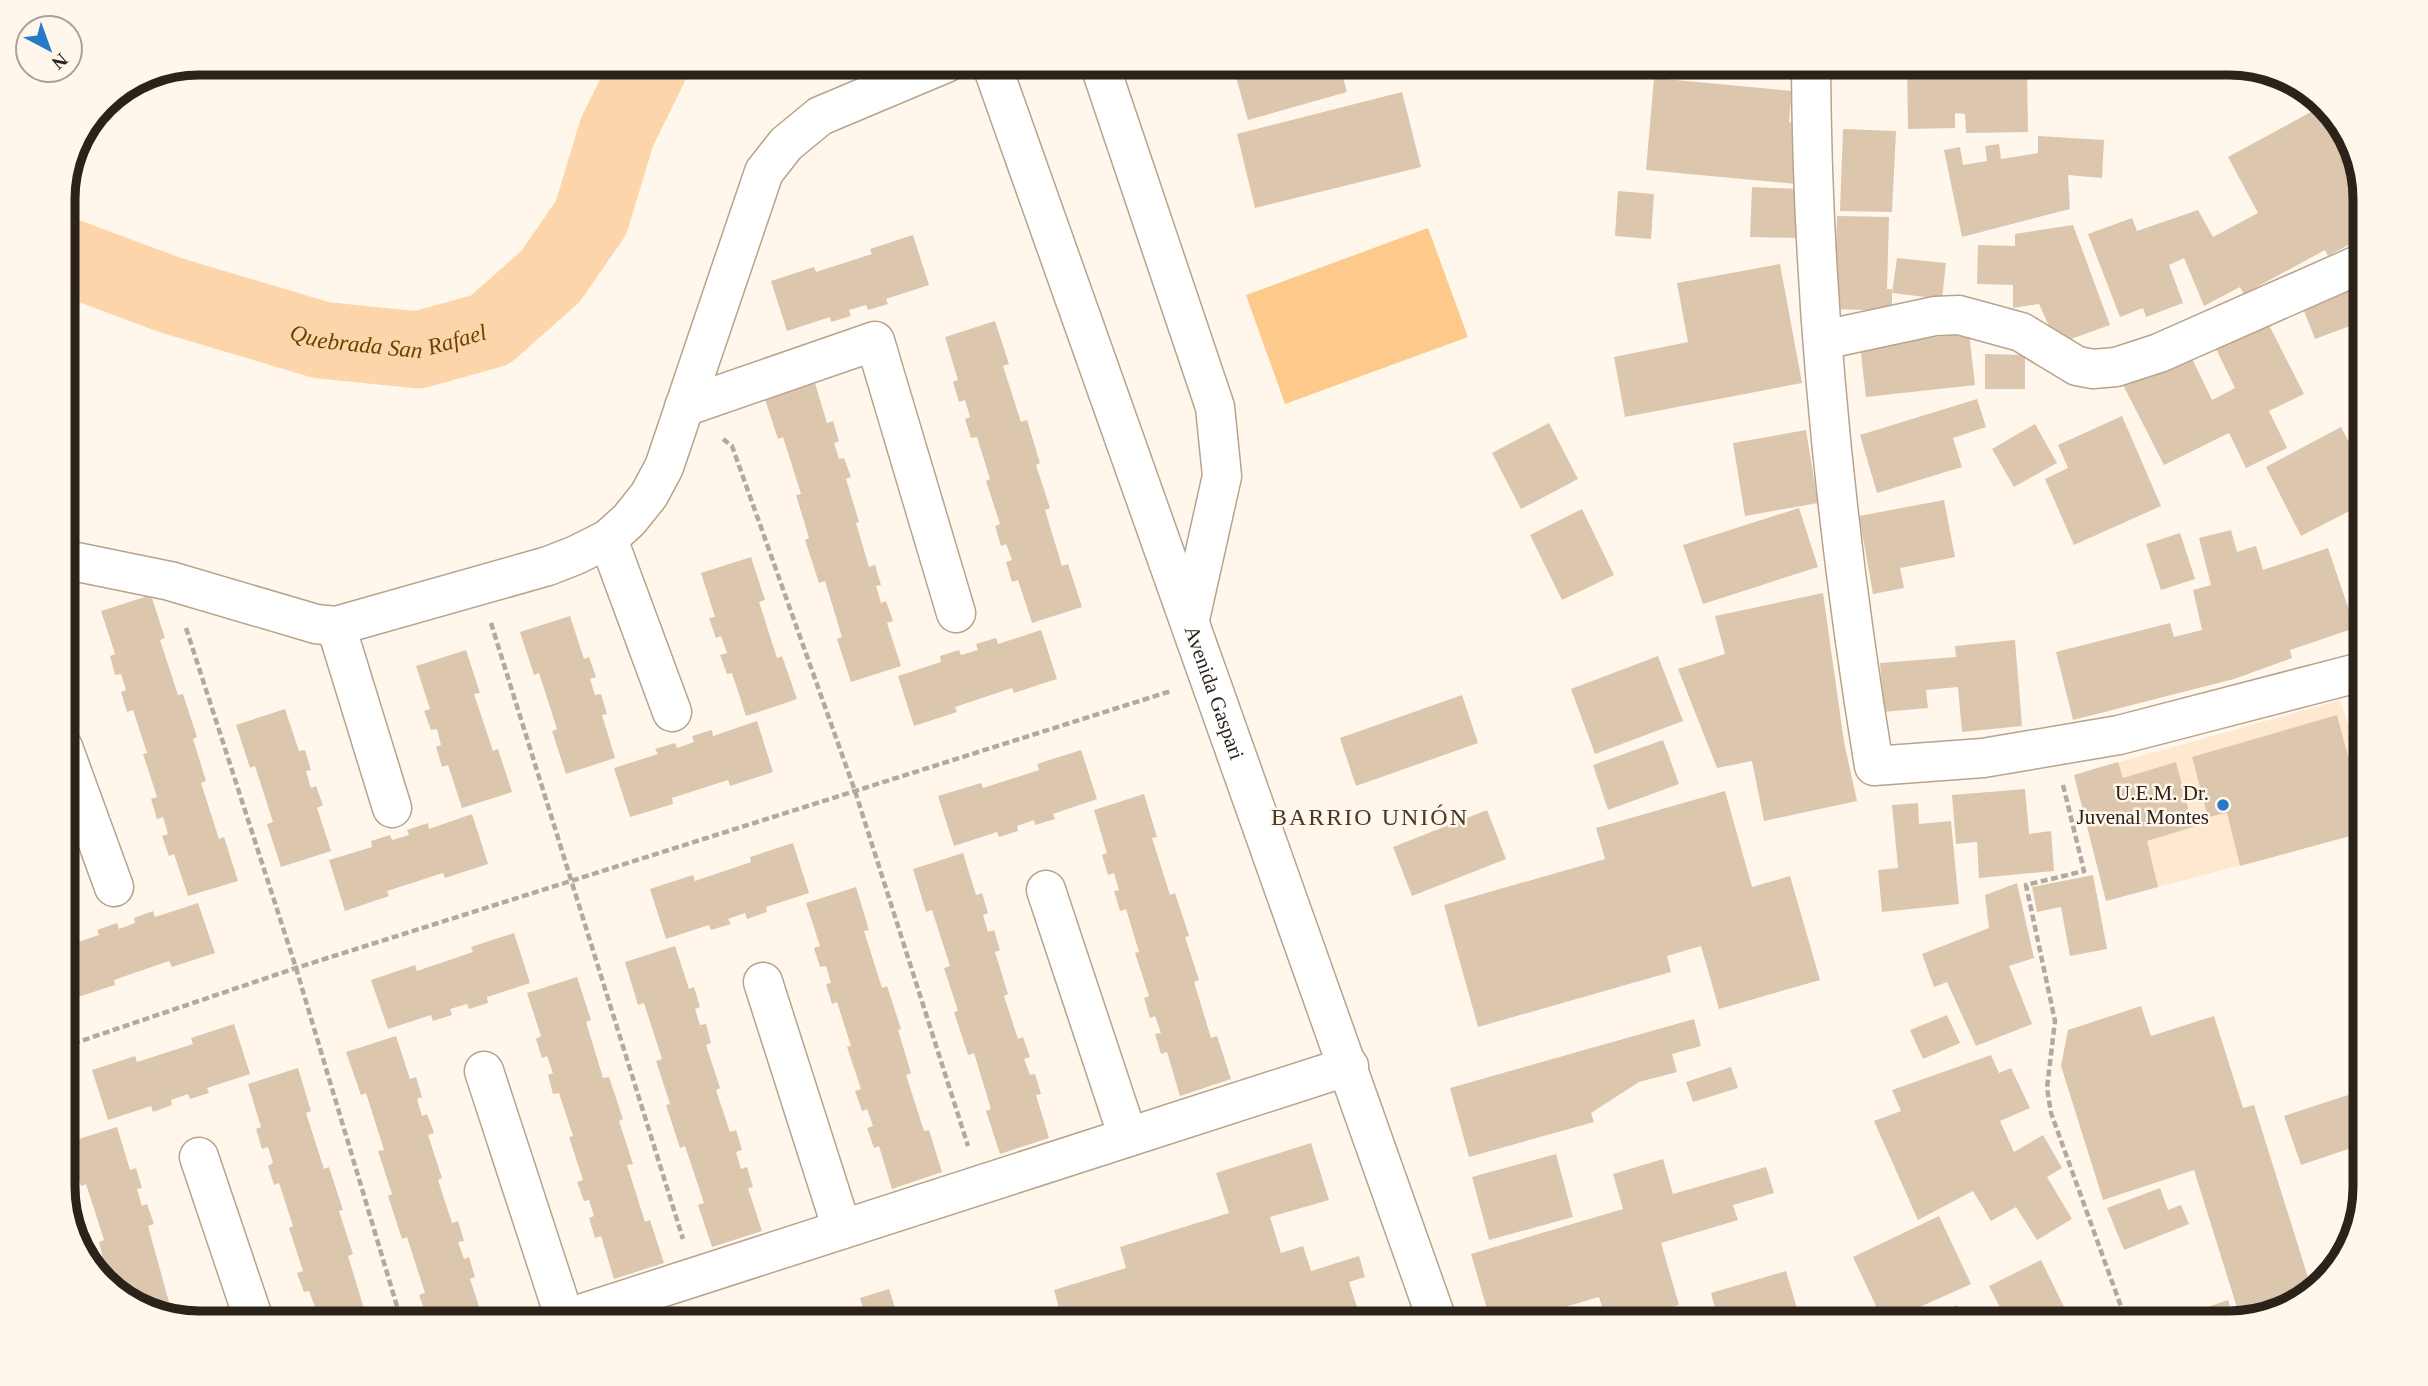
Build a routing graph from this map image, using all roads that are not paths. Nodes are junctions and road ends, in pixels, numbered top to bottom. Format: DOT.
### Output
graph roads {
  1 [pos="917,75"];
  2 [pos="995,75"];
  3 [pos="1103,75"];
  4 [pos="1811,75"];
  5 [pos="2352,268"];
  6 [pos="1823,340"];
  7 [pos="684,407"];
  8 [pos="608,539"];
  9 [pos="76,562"];
  10 [pos="956,613"];
  11 [pos="1190,619"];
  12 [pos="336,626"];
  13 [pos="2352,674"];
  14 [pos="672,712"];
  15 [pos="76,783"];
  16 [pos="392,808"];
  17 [pos="114,887"];
  18 [pos="1046,890"];
  19 [pos="763,982"];
  20 [pos="1349,1066"];
  21 [pos="484,1071"];
  22 [pos="1128,1137"];
  23 [pos="199,1157"];
  24 [pos="842,1229"];
  25 [pos="251,1311"];
  26 [pos="555,1311"];
  27 [pos="589,1311"];
  28 [pos="1434,1311"];
  1 -- 7 [label="street"];
  2 -- 11 [label="street, Avenida Gaspari"];
  3 -- 11 [label="street"];
  4 -- 6 [label="street"];
  5 -- 6 [label="street"];
  6 -- 13 [label="street"];
  7 -- 8 [label="street"];
  7 -- 10 [label="street"];
  8 -- 12 [label="street"];
  8 -- 14 [label="street"];
  9 -- 12 [label="street"];
  11 -- 20 [label="street, Avenida Gaspari"];
  12 -- 16 [label="street"];
  15 -- 17 [label="street"];
  18 -- 22 [label="street"];
  19 -- 24 [label="street"];
  20 -- 22 [label="street"];
  20 -- 28 [label="street, Avenida Gaspari"];
  21 -- 26 [label="street"];
  22 -- 24 [label="street"];
  23 -- 25 [label="street"];
  24 -- 27 [label="street"];
}
